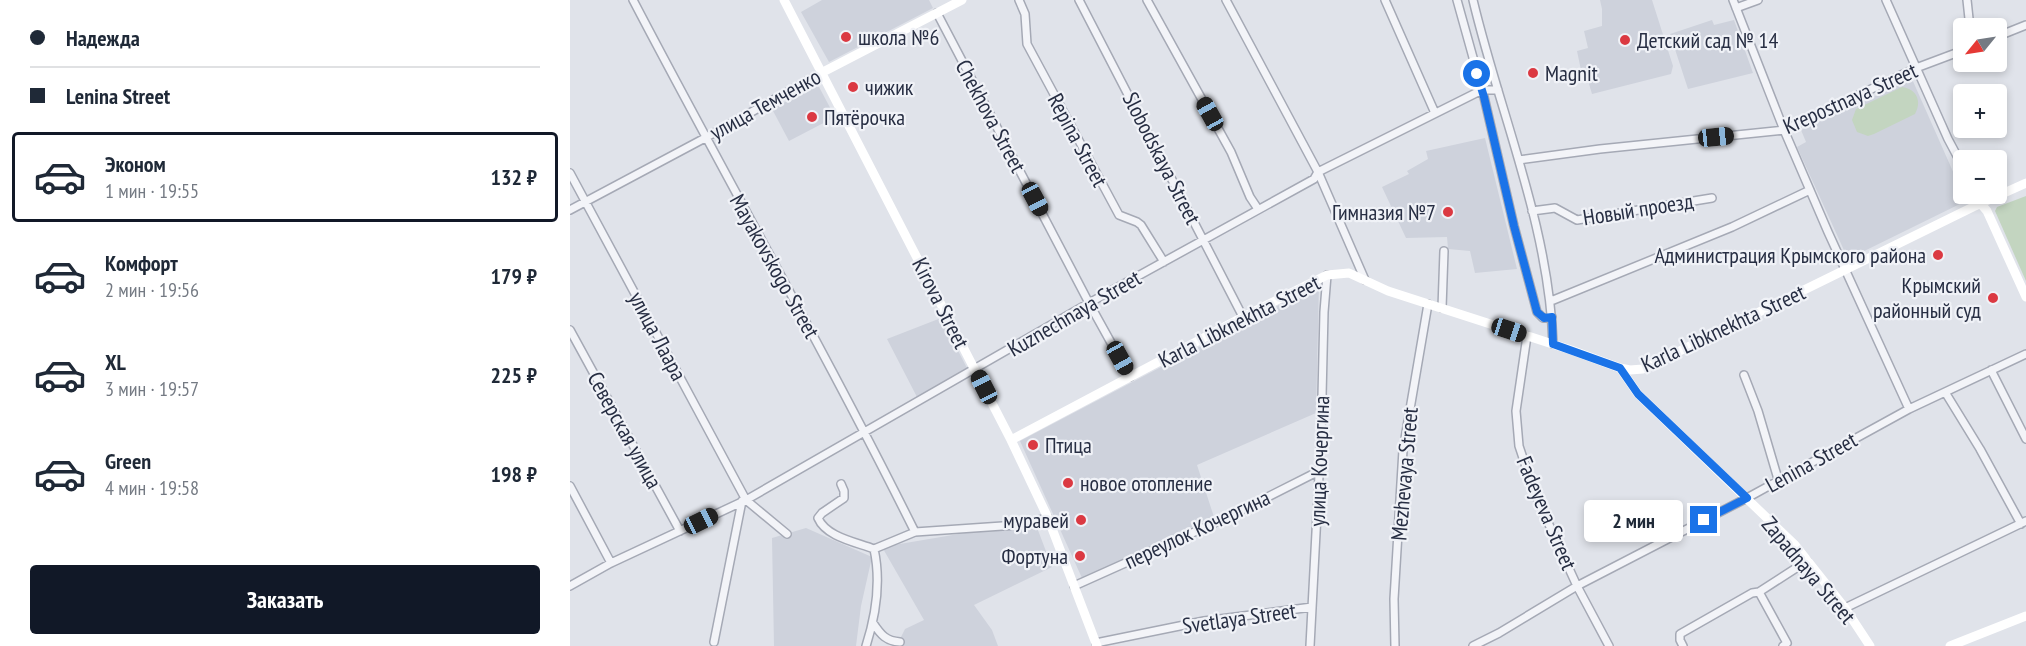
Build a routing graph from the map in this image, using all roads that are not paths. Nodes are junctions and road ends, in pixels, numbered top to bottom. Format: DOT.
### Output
graph roads {
  1 [pos="633,0"];
  2 [pos="784,0"];
  3 [pos="962,0"];
  4 [pos="1019,0"];
  5 [pos="1079,0"];
  6 [pos="1147,0"];
  7 [pos="1226,0"];
  8 [pos="1385,0"];
  9 [pos="1457,0"];
  10 [pos="1473,0"];
  11 [pos="1733,0"];
  12 [pos="1758,0"];
  13 [pos="1886,0"];
  14 [pos="1967,0"];
  15 [pos="1736,8"];
  16 [pos="937,13"];
  17 [pos="1969,18"];
  18 [pos="2026,26"];
  19 [pos="2007,33"];
  20 [pos="1953,54"];
  21 [pos="1916,68"];
  22 [pos="823,72"];
  23 [pos="1482,90"];
  24 [pos="1498,90"];
  25 [pos="1435,113"];
  26 [pos="1784,130"];
  27 [pos="705,138"];
  28 [pos="1955,150"];
  29 [pos="1519,160"];
  30 [pos="1318,172"];
  31 [pos="570,173"];
  32 [pos="2026,183"];
  33 [pos="1810,190"];
  34 [pos="2007,192"];
  35 [pos="1712,198"];
  36 [pos="586,202"];
  37 [pos="1981,204"];
  38 [pos="1258,209"];
  39 [pos="570,210"];
  40 [pos="1532,211"];
  41 [pos="1204,241"];
  42 [pos="1444,250"];
  43 [pos="1164,262"];
  44 [pos="1846,271"];
  45 [pos="1327,275"];
  46 [pos="1365,280"];
  47 [pos="2026,297"];
  48 [pos="1551,301"];
  49 [pos="1089,303"];
  50 [pos="1428,304"];
  51 [pos="1442,309"];
  52 [pos="1243,317"];
  53 [pos="1552,317"];
  54 [pos="570,330"];
  55 [pos="1527,336"];
  56 [pos="1553,344"];
  57 [pos="2026,354"];
  58 [pos="1620,368"];
  59 [pos="975,369"];
  60 [pos="1991,370"];
  61 [pos="1744,375"];
  62 [pos="1130,377"];
  63 [pos="1945,392"];
  64 [pos="1909,409"];
  65 [pos="865,432"];
  66 [pos="1011,440"];
  67 [pos="2026,440"];
  68 [pos="1319,471"];
  69 [pos="1778,479"];
  70 [pos="841,484"];
  71 [pos="570,486"];
  72 [pos="1747,498"];
  73 [pos="744,500"];
  74 [pos="1047,518"];
  75 [pos="2024,523"];
  76 [pos="680,531"];
  77 [pos="915,532"];
  78 [pos="787,534"];
  79 [pos="874,549"];
  80 [pos="1807,561"];
  81 [pos="611,563"];
  82 [pos="570,586"];
  83 [pos="1074,586"];
  84 [pos="1577,586"];
  85 [pos="1758,592"];
  86 [pos="1312,607"];
  87 [pos="1845,608"];
  88 [pos="2026,616"];
  89 [pos="873,623"];
  90 [pos="714,642"];
  91 [pos="900,642"];
  92 [pos="1096,645"];
  93 [pos="866,646"];
  94 [pos="1310,646"];
  95 [pos="1395,646"];
  96 [pos="1473,646"];
  97 [pos="1609,646"];
  98 [pos="1683,646"];
  99 [pos="1784,646"];
  100 [pos="1870,646"];
  101 [pos="1950,646"];
  1 -- 27 [label="street, Mayakovskogo Street"];
  2 -- 22 [label="main road, Kirova Street"];
  3 -- 16 [label="main road, улица Темченко"];
  4 -- 43 [label="street, Repina Street"];
  5 -- 41 [label="street, Slobodskaya Street"];
  6 -- 38 [label="street"];
  7 -- 30 [label="street"];
  8 -- 25 [label="street"];
  9 -- 23 [label="street"];
  10 -- 24 [label="street"];
  11 -- 15 [label="street"];
  12 -- 15 [label="street"];
  13 -- 21 [label="street"];
  14 -- 17 [label="street"];
  15 -- 26 [label="street"];
  16 -- 22 [label="main road, улица Темченко"];
  16 -- 49 [label="street, Chekhova Street"];
  18 -- 19 [label="street"];
  20 -- 21 [label="street, Krepostnaya Street"];
  21 -- 26 [label="street, Krepostnaya Street"];
  21 -- 28 [label="street"];
  22 -- 27 [label="street, улица Темченко"];
  22 -- 59 [label="main road, Kirova Street"];
  23 -- 24 [label="street"];
  23 -- 25 [label="street, Kuznechnaya Street"];
  23 -- 53 [label="street"];
  24 -- 29 [label="street"];
  25 -- 30 [label="street, Kuznechnaya Street"];
  26 -- 29 [label="street, Krepostnaya Street"];
  26 -- 33 [label="street"];
  27 -- 36 [label="street, улица Темченко"];
  27 -- 65 [label="street, Mayakovskogo Street"];
  29 -- 40 [label="street"];
  30 -- 38 [label="street, Kuznechnaya Street"];
  30 -- 46 [label="street"];
  31 -- 36 [label="street, улица Лаара"];
  32 -- 34 [label="main road, Karla Libknekhta Street"];
  33 -- 44 [label="street"];
  33 -- 48 [label="street"];
  35 -- 40 [label="street, Новый проезд"];
  36 -- 39 [label="street, улица Темченко"];
  36 -- 73 [label="street, улица Лаара"];
  37 -- 44 [label="main road, Karla Libknekhta Street"];
  37 -- 47 [label="main road"];
  38 -- 41 [label="street, Kuznechnaya Street"];
  40 -- 48 [label="street"];
  41 -- 43 [label="street, Kuznechnaya Street"];
  41 -- 52 [label="street, Slobodskaya Street"];
  42 -- 51 [label="street"];
  43 -- 49 [label="street, Kuznechnaya Street"];
  44 -- 58 [label="main road, Karla Libknekhta Street"];
  44 -- 64 [label="street"];
  45 -- 46 [label="main road, Karla Libknekhta Street"];
  45 -- 52 [label="main road, Karla Libknekhta Street"];
  45 -- 68 [label="street, улица Кочергина"];
  46 -- 50 [label="main road, Karla Libknekhta Street"];
  48 -- 53 [label="street"];
  49 -- 59 [label="street, Kuznechnaya Street"];
  49 -- 62 [label="street, Chekhova Street"];
  50 -- 51 [label="main road, Karla Libknekhta Street"];
  50 -- 95 [label="street, Mezhevaya Street"];
  51 -- 55 [label="main road, Karla Libknekhta Street"];
  52 -- 62 [label="main road, Karla Libknekhta Street"];
  53 -- 56 [label="street"];
  54 -- 76 [label="street, Северская улица"];
  55 -- 56 [label="main road, Karla Libknekhta Street"];
  55 -- 84 [label="street, Fadeyeva Street"];
  56 -- 58 [label="main road, Karla Libknekhta Street"];
  57 -- 60 [label="street, Lenina Street"];
  58 -- 72 [label="main road, Zapadnaya Street"];
  59 -- 65 [label="street, Kuznechnaya Street"];
  59 -- 66 [label="main road, Kirova Street"];
  60 -- 63 [label="street, Lenina Street"];
  60 -- 67 [label="street"];
  61 -- 69 [label="street"];
  62 -- 66 [label="main road, Karla Libknekhta Street"];
  63 -- 64 [label="street, Lenina Street"];
  63 -- 75 [label="street"];
  64 -- 69 [label="street, Lenina Street"];
  65 -- 73 [label="street, Kuznechnaya Street"];
  65 -- 77 [label="street, Mayakovskogo Street"];
  66 -- 74 [label="main road, Kirova Street"];
  68 -- 83 [label="street, переулок Кочергина"];
  68 -- 86 [label="street, улица Кочергина"];
  69 -- 72 [label="street, Lenina Street"];
  70 -- 79 [label="street"];
  71 -- 81 [label="street"];
  72 -- 80 [label="main road, Zapadnaya Street"];
  72 -- 84 [label="street, Lenina Street"];
  73 -- 76 [label="street, Kuznechnaya Street"];
  73 -- 78 [label="street"];
  73 -- 90 [label="street"];
  74 -- 77 [label="street"];
  74 -- 83 [label="main road, Kirova Street"];
  75 -- 87 [label="street"];
  76 -- 81 [label="street, Kuznechnaya Street"];
  77 -- 79 [label="street"];
  79 -- 89 [label="street"];
  80 -- 85 [label="street"];
  80 -- 87 [label="main road, Zapadnaya Street"];
  81 -- 82 [label="street, Kuznechnaya Street"];
  83 -- 92 [label="main road, Kirova Street"];
  84 -- 96 [label="street, Lenina Street"];
  84 -- 97 [label="street, Fadeyeva Street"];
  85 -- 98 [label="street"];
  85 -- 99 [label="street"];
  86 -- 92 [label="street, Svetlaya Street"];
  86 -- 94 [label="street, улица Кочергина"];
  87 -- 100 [label="main road, Zapadnaya Street"];
  88 -- 101 [label="main road"];
  89 -- 91 [label="street"];
  89 -- 93 [label="street"];
}
